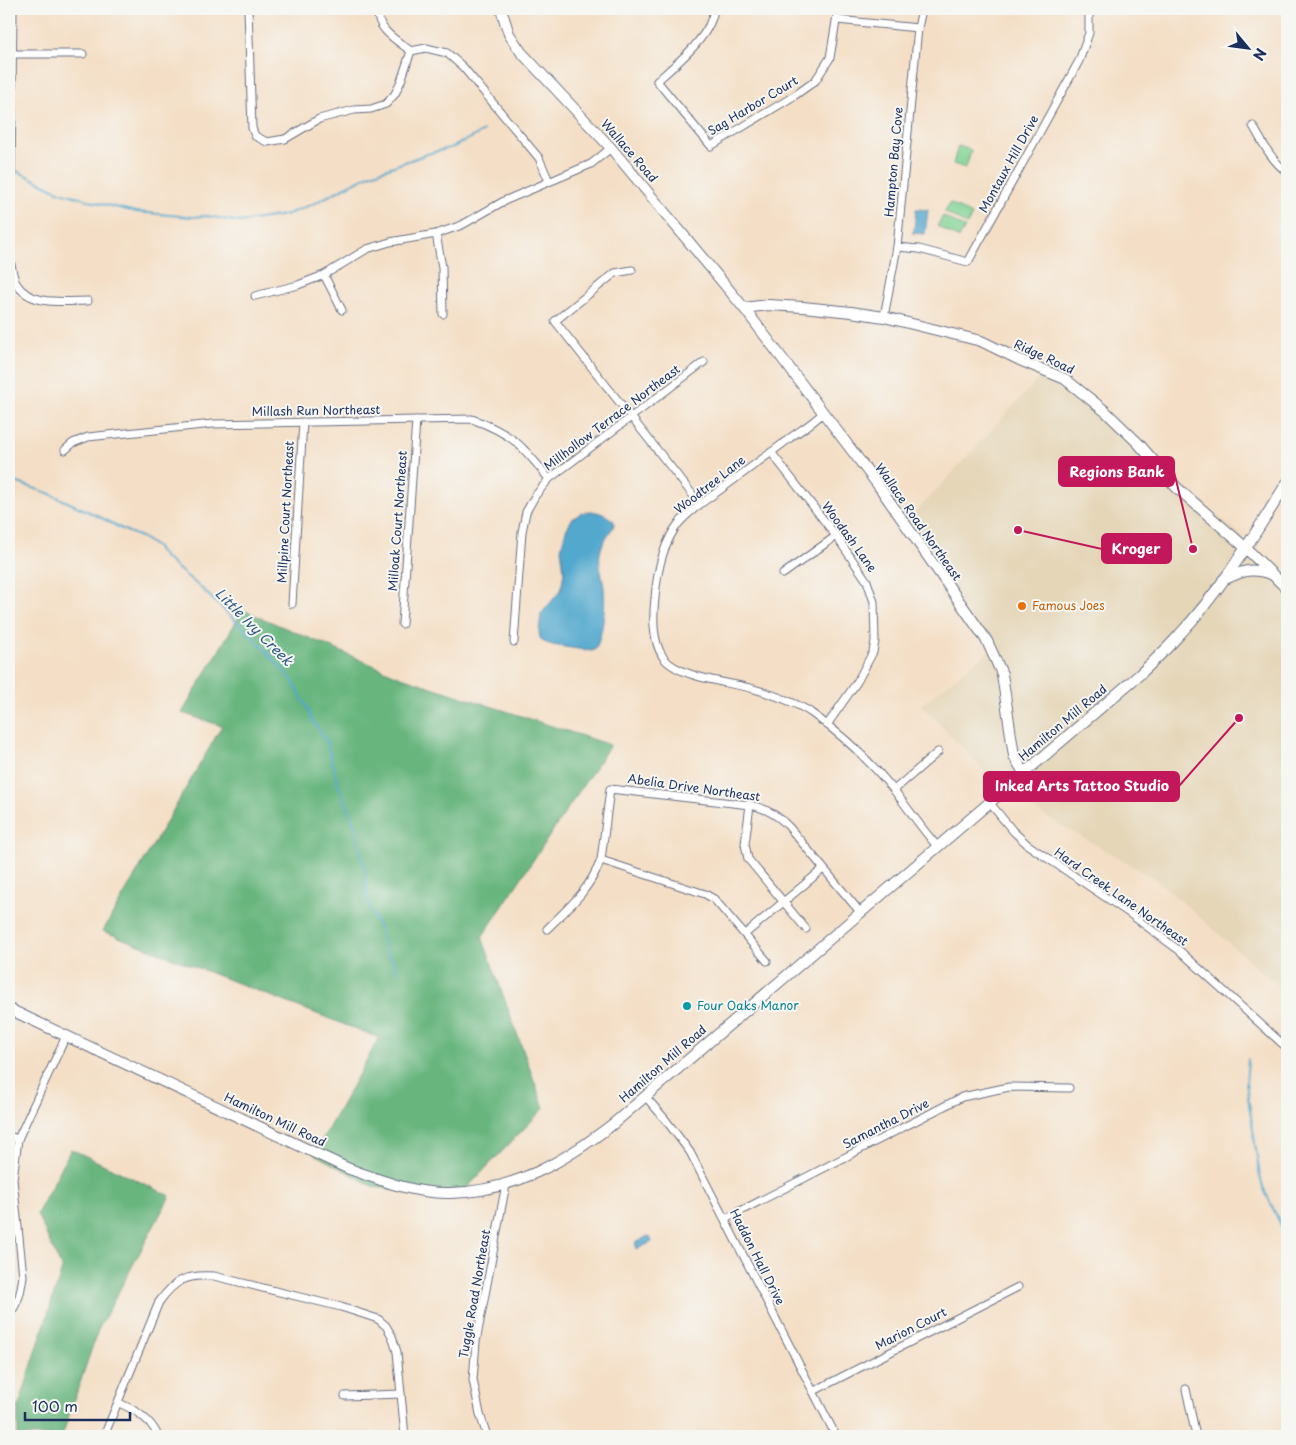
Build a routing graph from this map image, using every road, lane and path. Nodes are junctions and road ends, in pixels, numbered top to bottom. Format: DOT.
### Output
graph roads {
  1 [pos="13,9"];
  2 [pos="248,9"];
  3 [pos="377,9"];
  4 [pos="500,9"];
  5 [pos="714,9"];
  6 [pos="838,9"];
  7 [pos="922,9"];
  8 [pos="1089,9"];
  9 [pos="837,20"];
  10 [pos="918,28"];
  11 [pos="411,51"];
  12 [pos="13,54"];
  13 [pos="82,54"];
  14 [pos="1254,126"];
  15 [pos="611,148"];
  16 [pos="1287,172"];
  17 [pos="549,182"];
  18 [pos="436,234"];
  19 [pos="897,247"];
  20 [pos="632,270"];
  21 [pos="324,275"];
  22 [pos="255,296"];
  23 [pos="88,301"];
  24 [pos="744,308"];
  25 [pos="342,310"];
  26 [pos="443,314"];
  27 [pos="884,317"];
  28 [pos="704,362"];
  29 [pos="823,413"];
  30 [pos="632,418"];
  31 [pos="416,420"];
  32 [pos="303,422"];
  33 [pos="65,450"];
  34 [pos="772,452"];
  35 [pos="550,479"];
  36 [pos="1287,483"];
  37 [pos="700,504"];
  38 [pos="836,536"];
  39 [pos="1246,548"];
  40 [pos="783,574"];
  41 [pos="1273,575"];
  42 [pos="1222,581"];
  43 [pos="1287,589"];
  44 [pos="292,604"];
  45 [pos="402,624"];
  46 [pos="514,642"];
  47 [pos="827,725"];
  48 [pos="938,752"];
  49 [pos="1024,773"];
  50 [pos="894,790"];
  51 [pos="989,802"];
  52 [pos="750,806"];
  53 [pos="937,846"];
  54 [pos="601,860"];
  55 [pos="823,869"];
  56 [pos="783,903"];
  57 [pos="860,912"];
  58 [pos="546,929"];
  59 [pos="806,929"];
  60 [pos="745,934"];
  61 [pos="767,961"];
  62 [pos="9,1009"];
  63 [pos="66,1036"];
  64 [pos="1287,1048"];
  65 [pos="1068,1088"];
  66 [pos="645,1096"];
  67 [pos="9,1136"];
  68 [pos="18,1139"];
  69 [pos="506,1184"];
  70 [pos="725,1220"];
  71 [pos="1018,1287"];
  72 [pos="9,1314"];
  73 [pos="1186,1389"];
  74 [pos="814,1390"];
  75 [pos="401,1394"];
  76 [pos="345,1396"];
  77 [pos="119,1403"];
  78 [pos="104,1436"];
  79 [pos="158,1436"];
  80 [pos="405,1436"];
  81 [pos="487,1436"];
  82 [pos="836,1436"];
  83 [pos="1196,1436"];
  1 -- 12 [label="street"];
  2 -- 11 [label="street"];
  3 -- 11 [label="street"];
  4 -- 15 [label="main road, Wallace Road"];
  5 -- 9 [label="street, Sag Harbor Court"];
  6 -- 9 [label="street, Sag Harbor Court"];
  7 -- 10 [label="street, Hampton Bay Cove"];
  8 -- 19 [label="street, Montaux Hill Drive"];
  9 -- 10 [label="street"];
  10 -- 19 [label="street, Hampton Bay Cove"];
  11 -- 17 [label="street"];
  12 -- 13 [label="street"];
  12 -- 23 [label="street"];
  14 -- 16 [label="street"];
  15 -- 17 [label="street"];
  15 -- 24 [label="main road, Wallace Road"];
  17 -- 18 [label="street"];
  18 -- 21 [label="street"];
  18 -- 26 [label="street"];
  19 -- 27 [label="street, Hampton Bay Cove"];
  20 -- 30 [label="street"];
  21 -- 22 [label="street"];
  21 -- 25 [label="street"];
  24 -- 27 [label="main road, Ridge Road"];
  24 -- 29 [label="main road, Wallace Road Northeast"];
  27 -- 39 [label="main road, Ridge Road"];
  28 -- 30 [label="street, Millhollow Terrace Northeast"];
  29 -- 34 [label="street, Woodtree Lane"];
  29 -- 49 [label="main road, Wallace Road Northeast"];
  30 -- 35 [label="street, Millhollow Terrace Northeast"];
  30 -- 37 [label="street"];
  31 -- 32 [label="street, Millash Run Northeast"];
  31 -- 35 [label="street, Millash Run Northeast"];
  31 -- 45 [label="street, Milloak Court Northeast"];
  32 -- 33 [label="street, Millash Run Northeast"];
  32 -- 44 [label="street, Millpine Court Northeast"];
  34 -- 37 [label="street, Woodtree Lane"];
  34 -- 38 [label="street, Woodash Lane"];
  35 -- 46 [label="street, Millhollow Terrace Northeast"];
  36 -- 39 [label="main road, Hamilton Mill Road"];
  37 -- 47 [label="street, Woodtree Lane"];
  38 -- 40 [label="street"];
  38 -- 47 [label="street, Woodash Lane"];
  39 -- 41 [label="main road, Ridge Road"];
  39 -- 42 [label="main road, Hamilton Mill Road"];
  41 -- 42 [label="main road"];
  41 -- 43 [label="main road, Ridge Road"];
  42 -- 49 [label="main road, Hamilton Mill Road"];
  47 -- 50 [label="street, Woodtree Lane"];
  48 -- 50 [label="street"];
  49 -- 51 [label="main road, Hamilton Mill Road"];
  50 -- 53 [label="street, Woodtree Lane"];
  51 -- 53 [label="main road, Hamilton Mill Road"];
  51 -- 64 [label="street, Hard Creek Lane Northeast"];
  52 -- 54 [label="street, Abelia Drive Northeast"];
  52 -- 55 [label="street, Abelia Drive Northeast"];
  52 -- 56 [label="street"];
  53 -- 57 [label="main road, Hamilton Mill Road"];
  54 -- 58 [label="street, Abelia Drive Northeast"];
  54 -- 60 [label="street"];
  55 -- 56 [label="street"];
  55 -- 57 [label="street, Abelia Drive Northeast"];
  56 -- 59 [label="street"];
  56 -- 60 [label="street"];
  57 -- 66 [label="main road, Hamilton Mill Road"];
  60 -- 61 [label="street"];
  62 -- 63 [label="main road, Hamilton Mill Road"];
  63 -- 68 [label="street"];
  63 -- 69 [label="main road, Hamilton Mill Road"];
  65 -- 70 [label="street, Samantha Drive"];
  66 -- 69 [label="main road, Hamilton Mill Road"];
  66 -- 70 [label="street, Haddon Hall Drive"];
  67 -- 68 [label="street"];
  68 -- 72 [label="street"];
  69 -- 81 [label="street, Tuggle Road Northeast"];
  70 -- 74 [label="street, Haddon Hall Drive"];
  71 -- 74 [label="street, Marion Court"];
  73 -- 83 [label="street"];
  74 -- 82 [label="street, Haddon Hall Drive"];
  75 -- 76 [label="street"];
  75 -- 77 [label="street"];
  75 -- 80 [label="street"];
  77 -- 78 [label="street"];
  77 -- 79 [label="street"];
}
